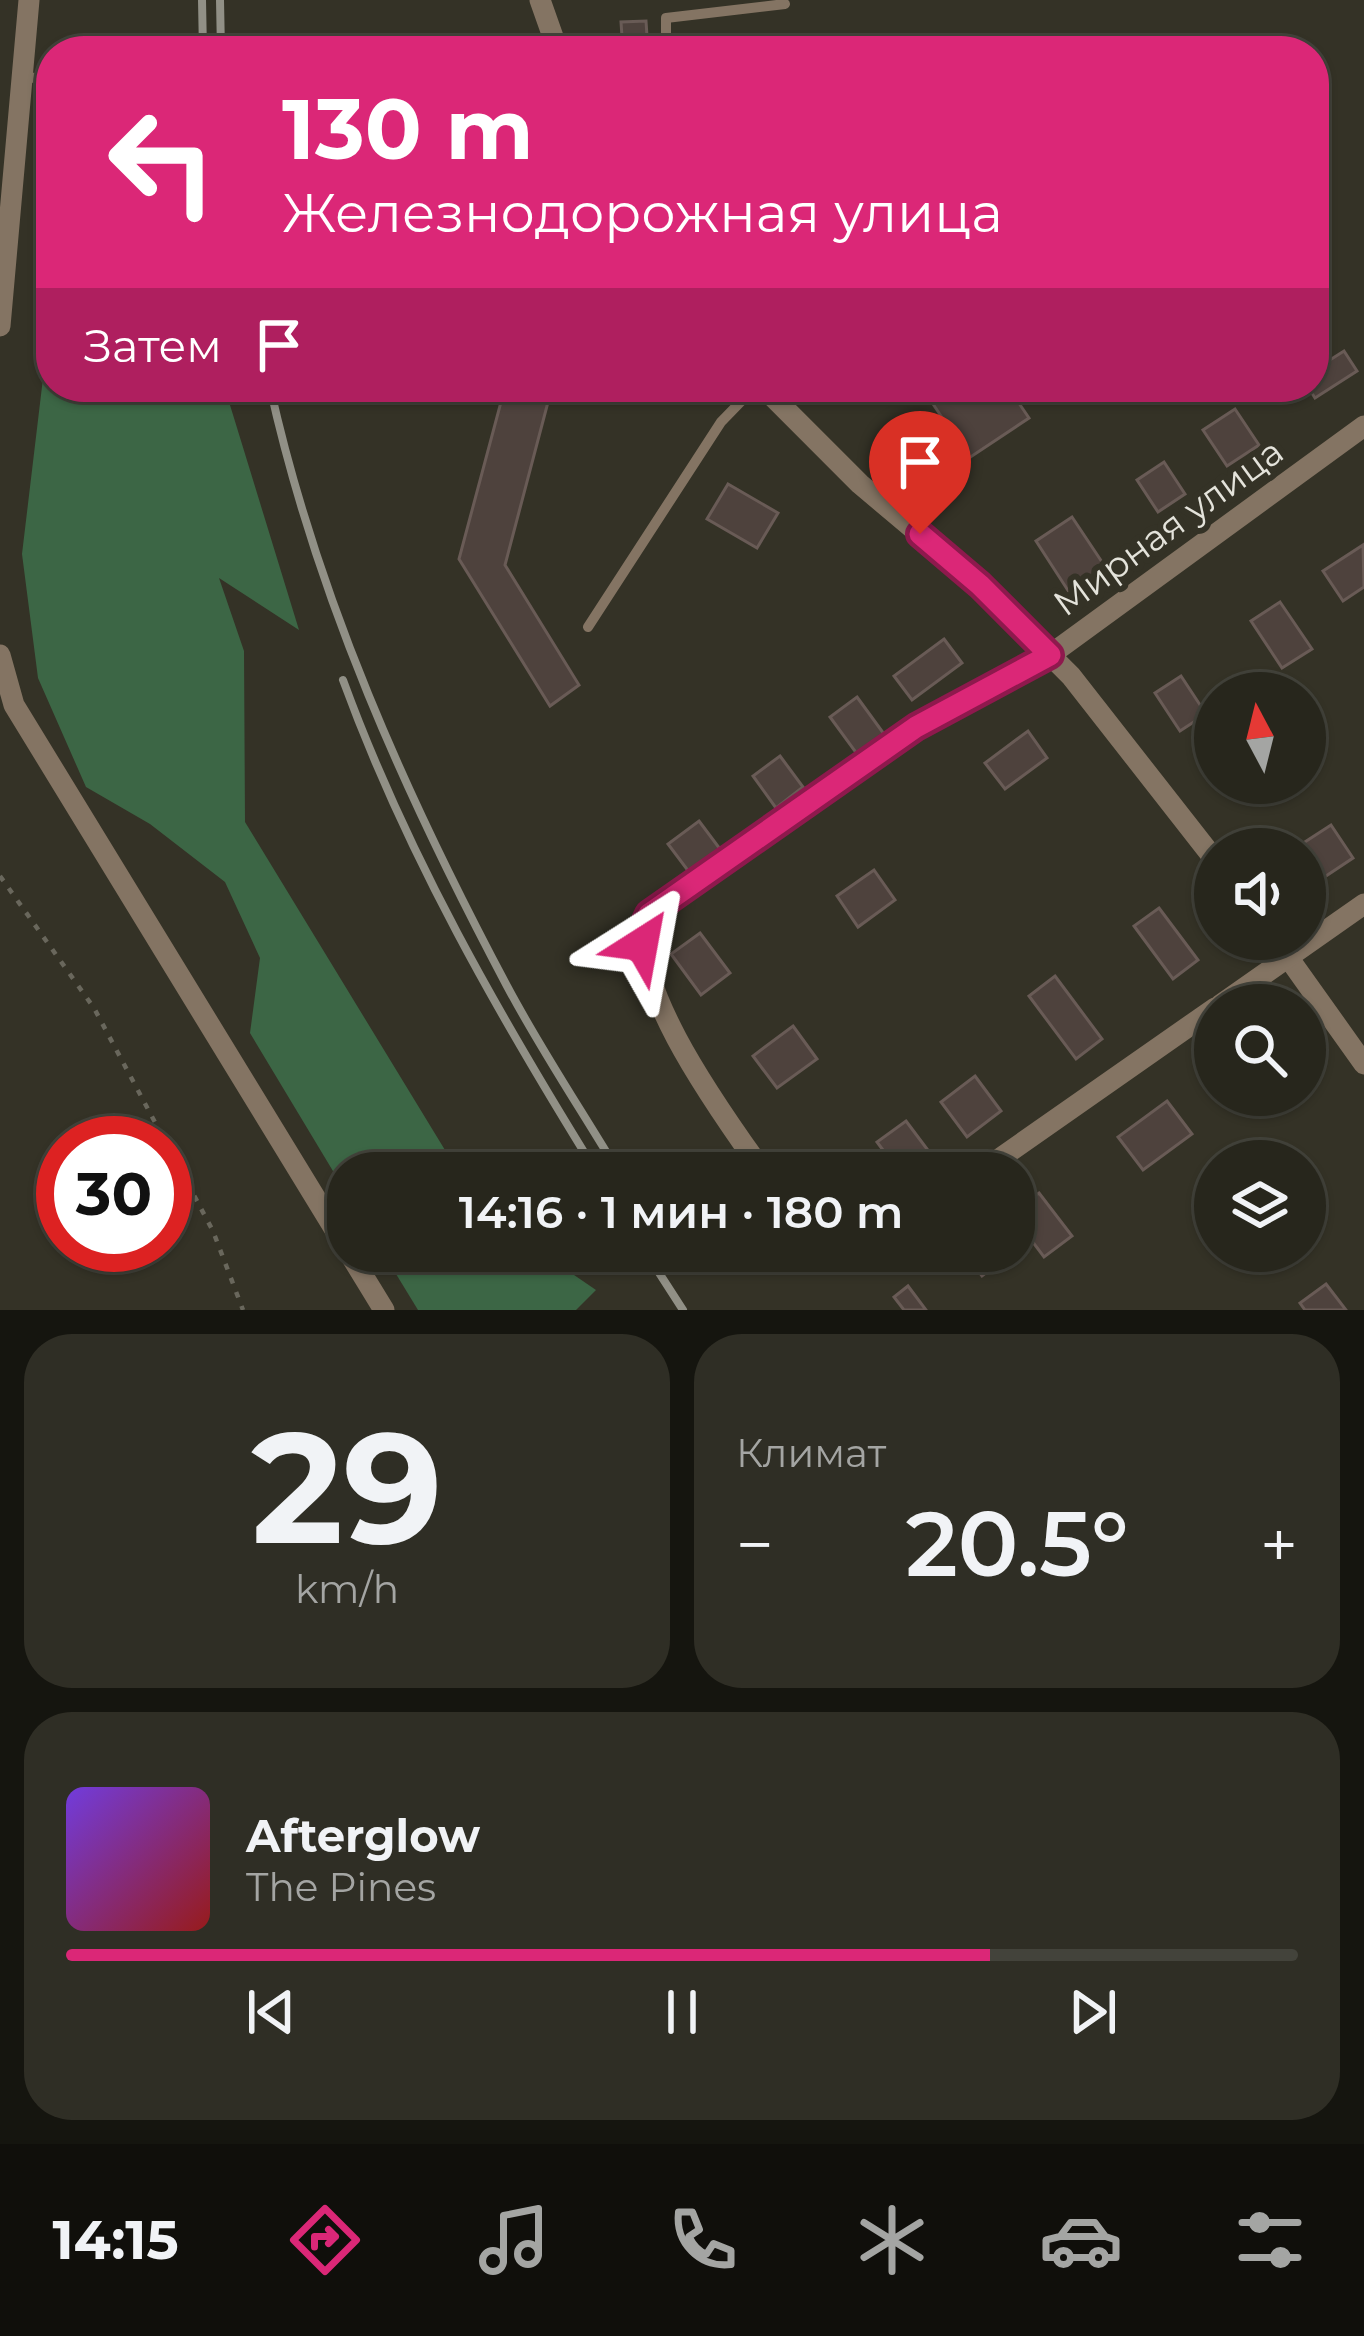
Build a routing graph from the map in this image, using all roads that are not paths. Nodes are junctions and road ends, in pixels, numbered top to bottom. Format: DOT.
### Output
graph roads {
  1 [pos="29,0"];
  2 [pos="540,0"];
  3 [pos="784,4"];
  4 [pos="553,36"];
  5 [pos="666,36"];
  6 [pos="22,76"];
  7 [pos="36,78"];
  8 [pos="0,326"];
  9 [pos="743,402"];
  10 [pos="775,402"];
  11 [pos="1364,426"];
  12 [pos="588,628"];
  13 [pos="1050,655"];
  14 [pos="0,656"];
  15 [pos="1194,834"];
  16 [pos="1364,904"];
  17 [pos="1326,924"];
  18 [pos="1269,960"];
  19 [pos="1290,960"];
  20 [pos="1242,984"];
  21 [pos="1194,1022"];
  22 [pos="1364,1064"];
  23 [pos="749,1152"];
  24 [pos="1009,1152"];
  25 [pos="384,1310"];
  1 -- 6 [label="street"];
  2 -- 4 [label="street"];
  3 -- 5 [label="lane"];
  6 -- 7 [label="lane"];
  6 -- 8 [label="street"];
  9 -- 12 [label="lane"];
  10 -- 13 [label="street"];
  11 -- 13 [label="street, Мирная улица"];
  13 -- 15 [label="street"];
  13 -- 23 [label="street, Мирная улица"];
  14 -- 25 [label="street"];
  16 -- 17 [label="street"];
  18 -- 20 [label="street"];
  19 -- 22 [label="street"];
  21 -- 24 [label="street"];
}
